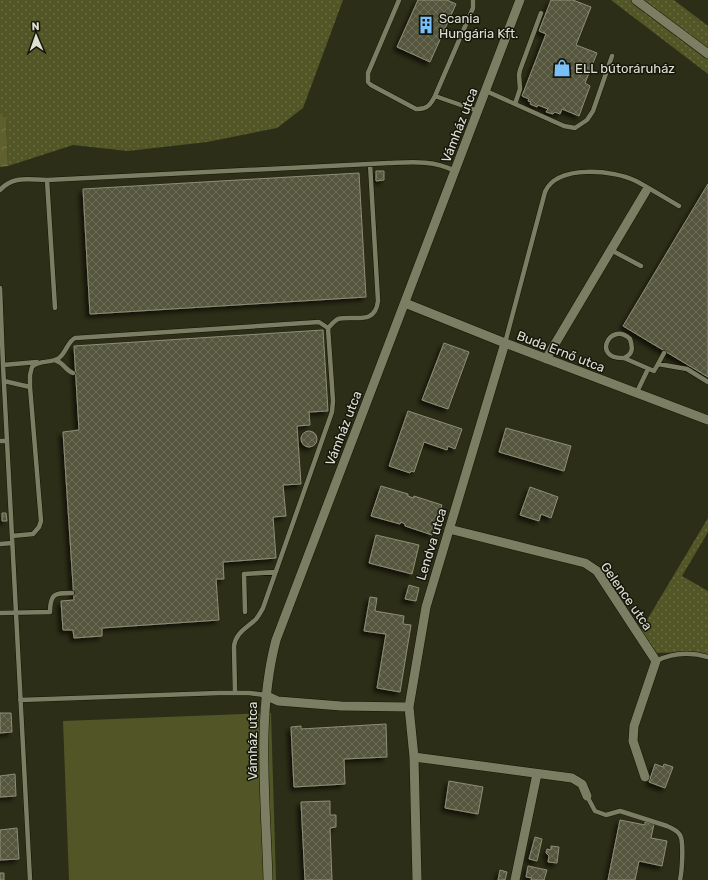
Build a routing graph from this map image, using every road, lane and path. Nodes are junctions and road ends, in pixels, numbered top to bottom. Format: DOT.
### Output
graph roads {
  1 [pos="399,0"];
  2 [pos="473,0"];
  3 [pos="520,0"];
  4 [pos="636,0"];
  5 [pos="541,13"];
  6 [pos="708,54"];
  7 [pos="612,56"];
  8 [pos="486,91"];
  9 [pos="435,96"];
  10 [pos="515,104"];
  11 [pos="478,111"];
  12 [pos="370,164"];
  13 [pos="455,171"];
  14 [pos="47,180"];
  15 [pos="0,190"];
  16 [pos="646,191"];
  17 [pos="679,206"];
  18 [pos="611,250"];
  19 [pos="641,266"];
  20 [pos="0,288"];
  21 [pos="405,303"];
  22 [pos="55,308"];
  23 [pos="328,328"];
  24 [pos="1,343"];
  25 [pos="505,343"];
  26 [pos="664,353"];
  27 [pos="624,358"];
  28 [pos="546,359"];
  29 [pos="55,360"];
  30 [pos="40,362"];
  31 [pos="658,364"];
  32 [pos="3,365"];
  33 [pos="648,369"];
  34 [pos="73,373"];
  35 [pos="4,381"];
  36 [pos="708,382"];
  37 [pos="30,386"];
  38 [pos="636,394"];
  39 [pos="708,420"];
  40 [pos="7,441"];
  41 [pos="0,442"];
  42 [pos="449,529"];
  43 [pos="12,536"];
  44 [pos="12,543"];
  45 [pos="0,544"];
  46 [pos="276,572"];
  47 [pos="72,593"];
  48 [pos="16,612"];
  49 [pos="245,612"];
  50 [pos="0,613"];
  51 [pos="708,657"];
  52 [pos="656,661"];
  53 [pos="235,693"];
  54 [pos="265,695"];
  55 [pos="20,700"];
  56 [pos="409,707"];
  57 [pos="414,757"];
  58 [pos="537,774"];
  59 [pos="646,777"];
  60 [pos="588,796"];
  61 [pos="30,880"];
  62 [pos="268,880"];
  63 [pos="417,880"];
  64 [pos="515,880"];
  65 [pos="680,880"];
  1 -- 9 [label="lane"];
  2 -- 9 [label="lane"];
  3 -- 8 [label="street, Vámház utca"];
  4 -- 6 [label="street"];
  5 -- 10 [label="lane"];
  7 -- 10 [label="lane"];
  8 -- 10 [label="lane"];
  8 -- 11 [label="street, Vámház utca"];
  9 -- 11 [label="lane"];
  11 -- 13 [label="street, Vámház utca"];
  12 -- 13 [label="lane"];
  12 -- 14 [label="lane"];
  12 -- 23 [label="lane"];
  13 -- 21 [label="street, Vámház utca"];
  14 -- 15 [label="lane"];
  14 -- 22 [label="lane"];
  16 -- 18 [label="street"];
  17 -- 25 [label="lane"];
  18 -- 19 [label="lane"];
  18 -- 28 [label="street"];
  20 -- 24 [label="lane"];
  21 -- 25 [label="street, Buda Ernő utca"];
  21 -- 54 [label="street, Vámház utca"];
  23 -- 29 [label="lane"];
  23 -- 46 [label="lane"];
  24 -- 32 [label="lane"];
  25 -- 28 [label="street, Buda Ernő utca"];
  25 -- 42 [label="street, Lendva utca"];
  26 -- 31 [label="lane"];
  27 -- 27 [label="lane"];
  27 -- 33 [label="lane"];
  28 -- 38 [label="street, Buda Ernő utca"];
  29 -- 30 [label="lane"];
  29 -- 34 [label="lane"];
  30 -- 32 [label="lane"];
  30 -- 37 [label="lane"];
  31 -- 33 [label="lane"];
  31 -- 36 [label="lane"];
  32 -- 35 [label="lane"];
  33 -- 38 [label="lane"];
  35 -- 37 [label="lane"];
  35 -- 40 [label="lane"];
  37 -- 43 [label="lane"];
  38 -- 39 [label="street, Buda Ernő utca"];
  40 -- 41 [label="lane"];
  40 -- 43 [label="lane"];
  42 -- 52 [label="street, Gelence utca"];
  42 -- 56 [label="street, Lendva utca"];
  43 -- 44 [label="lane"];
  44 -- 45 [label="lane"];
  44 -- 48 [label="lane"];
  46 -- 49 [label="lane"];
  46 -- 53 [label="lane"];
  47 -- 48 [label="lane"];
  48 -- 50 [label="lane"];
  48 -- 55 [label="lane"];
  51 -- 52 [label="lane"];
  52 -- 59 [label="street"];
  53 -- 54 [label="lane"];
  53 -- 55 [label="lane"];
  54 -- 56 [label="street"];
  54 -- 62 [label="street, Vámház utca"];
  55 -- 61 [label="lane"];
  56 -- 57 [label="street, Lendva utca"];
  57 -- 58 [label="street"];
  57 -- 63 [label="street, Lendva utca"];
  58 -- 60 [label="street"];
  58 -- 64 [label="street"];
  60 -- 65 [label="lane"];
}
